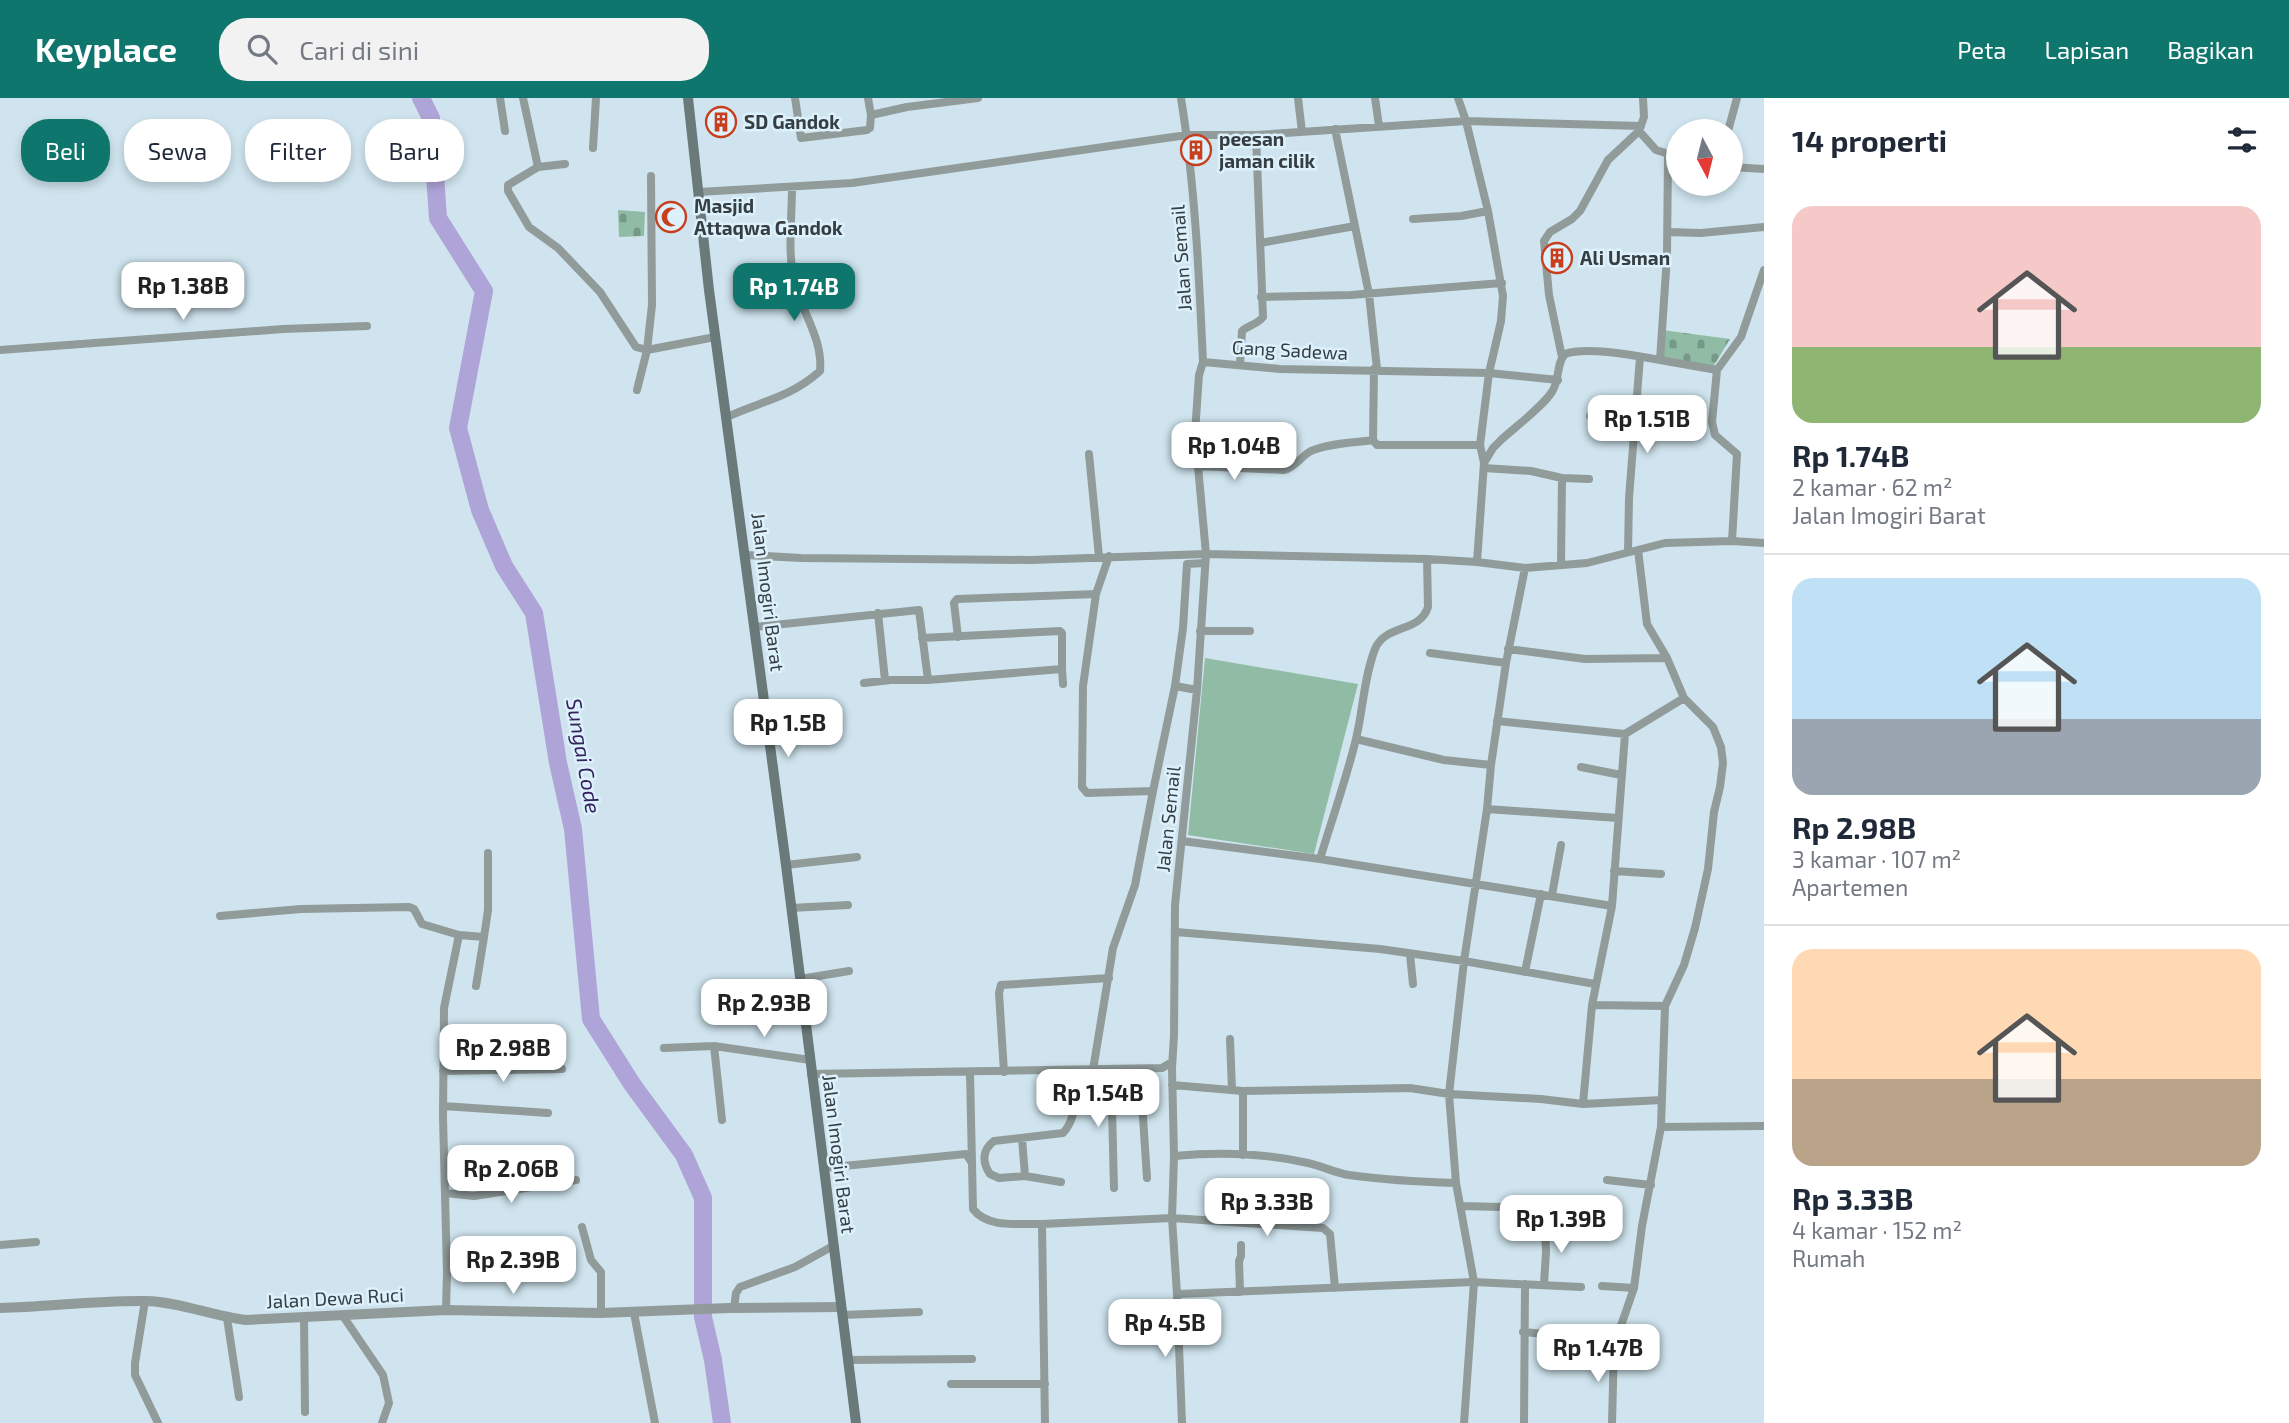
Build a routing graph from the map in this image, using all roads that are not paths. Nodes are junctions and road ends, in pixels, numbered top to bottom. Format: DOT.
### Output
graph roads {
  1 [pos="500,98"];
  2 [pos="523,98"];
  3 [pos="596,98"];
  4 [pos="688,98"];
  5 [pos="795,98"];
  6 [pos="869,98"];
  7 [pos="978,98"];
  8 [pos="1181,98"];
  9 [pos="1298,98"];
  10 [pos="1375,98"];
  11 [pos="1458,98"];
  12 [pos="1643,98"];
  13 [pos="1737,98"];
  14 [pos="955,99"];
  15 [pos="871,115"];
  16 [pos="1731,119"];
  17 [pos="1466,121"];
  18 [pos="1379,126"];
  19 [pos="1335,129"];
  20 [pos="1640,129"];
  21 [pos="505,131"];
  22 [pos="1302,132"];
  23 [pos="1187,135"];
  24 [pos="1256,135"];
  25 [pos="593,148"];
  26 [pos="1666,154"];
  27 [pos="565,164"];
  28 [pos="538,167"];
  29 [pos="1743,168"];
  30 [pos="1764,170"];
  31 [pos="651,176"];
  32 [pos="792,187"];
  33 [pos="698,192"];
  34 [pos="1668,196"];
  35 [pos="1488,211"];
  36 [pos="1413,219"];
  37 [pos="1355,226"];
  38 [pos="1764,227"];
  39 [pos="1668,232"];
  40 [pos="1259,243"];
  41 [pos="1764,270"];
  42 [pos="1502,283"];
  43 [pos="1369,294"];
  44 [pos="1261,297"];
  45 [pos="367,326"];
  46 [pos="715,337"];
  47 [pos="0,350"];
  48 [pos="647,350"];
  49 [pos="1562,357"];
  50 [pos="1640,357"];
  51 [pos="1660,360"];
  52 [pos="1203,362"];
  53 [pos="1240,364"];
  54 [pos="1375,369"];
  55 [pos="1717,370"];
  56 [pos="1489,373"];
  57 [pos="1558,380"];
  58 [pos="637,390"];
  59 [pos="1590,416"];
  60 [pos="727,417"];
  61 [pos="1635,424"];
  62 [pos="1373,440"];
  63 [pos="1480,447"];
  64 [pos="1089,454"];
  65 [pos="1483,464"];
  66 [pos="1197,466"];
  67 [pos="1563,478"];
  68 [pos="1590,479"];
  69 [pos="1732,541"];
  70 [pos="1764,543"];
  71 [pos="1638,550"];
  72 [pos="1628,552"];
  73 [pos="1206,554"];
  74 [pos="746,555"];
  75 [pos="1109,556"];
  76 [pos="1098,557"];
  77 [pos="1427,559"];
  78 [pos="1477,562"];
  79 [pos="1205,564"];
  80 [pos="1561,565"];
  81 [pos="1525,568"];
  82 [pos="1096,594"];
  83 [pos="877,614"];
  84 [pos="1184,617"];
  85 [pos="1201,618"];
  86 [pos="755,627"];
  87 [pos="1200,631"];
  88 [pos="1250,631"];
  89 [pos="958,637"];
  90 [pos="922,638"];
  91 [pos="1508,649"];
  92 [pos="1430,653"];
  93 [pos="1667,658"];
  94 [pos="1506,663"];
  95 [pos="1062,669"];
  96 [pos="885,680"];
  97 [pos="928,680"];
  98 [pos="864,683"];
  99 [pos="1063,684"];
  100 [pos="1175,686"];
  101 [pos="1197,690"];
  102 [pos="1684,698"];
  103 [pos="1497,721"];
  104 [pos="1625,734"];
  105 [pos="1356,739"];
  106 [pos="1491,765"];
  107 [pos="1581,767"];
  108 [pos="1621,775"];
  109 [pos="1153,791"];
  110 [pos="1487,809"];
  111 [pos="1618,818"];
  112 [pos="1182,841"];
  113 [pos="1561,845"];
  114 [pos="488,853"];
  115 [pos="857,857"];
  116 [pos="1320,859"];
  117 [pos="786,865"];
  118 [pos="1614,871"];
  119 [pos="1661,873"];
  120 [pos="1476,884"];
  121 [pos="1541,894"];
  122 [pos="1552,895"];
  123 [pos="848,905"];
  124 [pos="1612,906"];
  125 [pos="791,908"];
  126 [pos="220,916"];
  127 [pos="1176,932"];
  128 [pos="459,935"];
  129 [pos="484,937"];
  130 [pos="1410,954"];
  131 [pos="1464,961"];
  132 [pos="849,971"];
  133 [pos="1525,972"];
  134 [pos="1109,978"];
  135 [pos="800,979"];
  136 [pos="1413,984"];
  137 [pos="1595,984"];
  138 [pos="476,986"];
  139 [pos="1592,1005"];
  140 [pos="1664,1006"];
  141 [pos="1230,1040"];
  142 [pos="714,1046"];
  143 [pos="664,1048"];
  144 [pos="810,1060"];
  145 [pos="1172,1062"];
  146 [pos="1162,1068"];
  147 [pos="562,1069"];
  148 [pos="1111,1069"];
  149 [pos="1074,1070"];
  150 [pos="1093,1070"];
  151 [pos="443,1071"];
  152 [pos="1004,1072"];
  153 [pos="970,1073"];
  154 [pos="811,1074"];
  155 [pos="1172,1083"];
  156 [pos="1111,1087"];
  157 [pos="1232,1090"];
  158 [pos="1244,1091"];
  159 [pos="1449,1094"];
  160 [pos="1662,1100"];
  161 [pos="1583,1104"];
  162 [pos="443,1106"];
  163 [pos="548,1113"];
  164 [pos="722,1120"];
  165 [pos="1764,1126"];
  166 [pos="1661,1127"];
  167 [pos="1022,1138"];
  168 [pos="506,1155"];
  169 [pos="1243,1155"];
  170 [pos="1174,1156"];
  171 [pos="985,1163"];
  172 [pos="973,1165"];
  173 [pos="823,1168"];
  174 [pos="1025,1176"];
  175 [pos="1147,1178"];
  176 [pos="576,1180"];
  177 [pos="1607,1180"];
  178 [pos="1061,1182"];
  179 [pos="1457,1183"];
  180 [pos="1651,1185"];
  181 [pos="1114,1188"];
  182 [pos="509,1190"];
  183 [pos="445,1193"];
  184 [pos="1461,1206"];
  185 [pos="1500,1207"];
  186 [pos="1172,1218"];
  187 [pos="1042,1224"];
  188 [pos="582,1227"];
  189 [pos="1545,1227"];
  190 [pos="36,1242"];
  191 [pos="0,1245"];
  192 [pos="1241,1245"];
  193 [pos="833,1246"];
  194 [pos="1475,1282"];
  195 [pos="1525,1284"];
  196 [pos="1544,1284"];
  197 [pos="1581,1286"];
  198 [pos="1602,1286"];
  199 [pos="1335,1288"];
  200 [pos="1634,1288"];
  201 [pos="1240,1292"];
  202 [pos="1177,1294"];
  203 [pos="145,1301"];
  204 [pos="0,1308"];
  205 [pos="734,1308"];
  206 [pos="446,1310"];
  207 [pos="842,1311"];
  208 [pos="634,1312"];
  209 [pos="919,1312"];
  210 [pos="601,1313"];
  211 [pos="343,1316"];
  212 [pos="303,1317"];
  213 [pos="228,1318"];
  214 [pos="1523,1332"];
  215 [pos="1614,1346"];
  216 [pos="972,1359"];
  217 [pos="848,1360"];
  218 [pos="951,1384"];
  219 [pos="1045,1384"];
  220 [pos="239,1397"];
  221 [pos="304,1412"];
  222 [pos="158,1423"];
  223 [pos="382,1423"];
  224 [pos="655,1423"];
  225 [pos="856,1423"];
  226 [pos="1045,1423"];
  227 [pos="1182,1423"];
  228 [pos="1464,1423"];
  229 [pos="1524,1423"];
  230 [pos="1612,1423"];
  1 -- 21 [label="street"];
  2 -- 28 [label="street"];
  3 -- 25 [label="street"];
  4 -- 33 [label="main road, Jalan Imogiri Barat"];
  5 -- 15 [label="street"];
  6 -- 15 [label="street"];
  7 -- 14 [label="street"];
  8 -- 23 [label="street, Jalan Semail"];
  9 -- 22 [label="street"];
  10 -- 18 [label="street"];
  11 -- 17 [label="street"];
  12 -- 20 [label="street"];
  13 -- 16 [label="street"];
  14 -- 15 [label="street"];
  17 -- 18 [label="street"];
  17 -- 20 [label="street"];
  17 -- 35 [label="street"];
  18 -- 19 [label="street"];
  19 -- 22 [label="street"];
  19 -- 37 [label="street"];
  20 -- 26 [label="street"];
  20 -- 49 [label="street"];
  22 -- 24 [label="street"];
  23 -- 24 [label="street"];
  23 -- 32 [label="street"];
  23 -- 52 [label="street, Jalan Semail"];
  24 -- 40 [label="street"];
  27 -- 28 [label="street"];
  28 -- 48 [label="street"];
  29 -- 30 [label="street"];
  31 -- 48 [label="street"];
  32 -- 33 [label="street"];
  32 -- 60 [label="street"];
  33 -- 46 [label="main road, Jalan Imogiri Barat"];
  34 -- 39 [label="street"];
  35 -- 36 [label="street"];
  35 -- 42 [label="street"];
  37 -- 40 [label="street"];
  37 -- 43 [label="street"];
  38 -- 39 [label="street"];
  39 -- 51 [label="street"];
  40 -- 44 [label="street"];
  41 -- 55 [label="street"];
  42 -- 43 [label="street"];
  42 -- 56 [label="street"];
  43 -- 44 [label="street"];
  43 -- 54 [label="street"];
  44 -- 53 [label="street"];
  45 -- 47 [label="street"];
  46 -- 48 [label="street"];
  46 -- 60 [label="main road, Jalan Imogiri Barat"];
  48 -- 58 [label="street"];
  49 -- 50 [label="street"];
  49 -- 57 [label="street"];
  50 -- 51 [label="street"];
  50 -- 61 [label="street"];
  51 -- 55 [label="street"];
  52 -- 53 [label="street, Gang Sadewa"];
  52 -- 66 [label="street, Jalan Semail"];
  53 -- 54 [label="street, Gang Sadewa"];
  54 -- 56 [label="street, Gang Sadewa"];
  54 -- 62 [label="street"];
  55 -- 69 [label="street"];
  56 -- 57 [label="street, Gang Sadewa"];
  56 -- 63 [label="street"];
  57 -- 65 [label="street"];
  59 -- 61 [label="street"];
  60 -- 74 [label="main road, Jalan Imogiri Barat"];
  61 -- 72 [label="street"];
  62 -- 63 [label="street"];
  62 -- 66 [label="street"];
  63 -- 65 [label="street"];
  64 -- 76 [label="street"];
  65 -- 67 [label="street"];
  65 -- 78 [label="street"];
  66 -- 73 [label="street, Jalan Semail"];
  67 -- 68 [label="street"];
  67 -- 80 [label="street"];
  69 -- 70 [label="street"];
  69 -- 71 [label="street"];
  71 -- 72 [label="street"];
  71 -- 93 [label="street"];
  72 -- 80 [label="street"];
  73 -- 75 [label="street"];
  73 -- 77 [label="street"];
  73 -- 79 [label="street, Jalan Semail"];
  74 -- 76 [label="street"];
  74 -- 86 [label="main road, Jalan Imogiri Barat"];
  75 -- 76 [label="street"];
  75 -- 82 [label="street"];
  77 -- 78 [label="street"];
  77 -- 105 [label="street"];
  78 -- 81 [label="street"];
  79 -- 84 [label="street"];
  79 -- 85 [label="street, Jalan Semail"];
  80 -- 81 [label="street"];
  81 -- 91 [label="street"];
  82 -- 89 [label="street"];
  82 -- 109 [label="street"];
  83 -- 86 [label="street"];
  83 -- 90 [label="street"];
  83 -- 96 [label="street"];
  84 -- 85 [label="street"];
  84 -- 100 [label="street"];
  85 -- 87 [label="street, Jalan Semail"];
  86 -- 117 [label="main road, Jalan Imogiri Barat"];
  87 -- 88 [label="street"];
  87 -- 101 [label="street, Jalan Semail"];
  89 -- 90 [label="street"];
  89 -- 95 [label="street"];
  90 -- 97 [label="street"];
  91 -- 93 [label="street"];
  91 -- 94 [label="street"];
  92 -- 94 [label="street"];
  93 -- 102 [label="street"];
  94 -- 103 [label="street"];
  95 -- 97 [label="street"];
  95 -- 99 [label="street"];
  96 -- 97 [label="street"];
  96 -- 98 [label="street"];
  100 -- 101 [label="street"];
  100 -- 109 [label="street"];
  101 -- 112 [label="street, Jalan Semail"];
  102 -- 104 [label="street"];
  102 -- 140 [label="street"];
  103 -- 104 [label="street"];
  103 -- 106 [label="street"];
  104 -- 108 [label="street"];
  105 -- 106 [label="street"];
  105 -- 116 [label="street"];
  106 -- 110 [label="street"];
  107 -- 108 [label="street"];
  108 -- 111 [label="street"];
  109 -- 134 [label="street"];
  110 -- 111 [label="street"];
  110 -- 120 [label="street"];
  111 -- 118 [label="street"];
  112 -- 116 [label="street"];
  112 -- 127 [label="street, Jalan Semail"];
  113 -- 122 [label="street"];
  114 -- 129 [label="street"];
  115 -- 117 [label="street"];
  116 -- 120 [label="street"];
  117 -- 125 [label="main road, Jalan Imogiri Barat"];
  118 -- 119 [label="street"];
  118 -- 124 [label="street"];
  120 -- 121 [label="street"];
  120 -- 131 [label="street"];
  121 -- 122 [label="street"];
  121 -- 133 [label="street"];
  122 -- 124 [label="street"];
  123 -- 125 [label="street"];
  124 -- 137 [label="street"];
  125 -- 135 [label="main road, Jalan Imogiri Barat"];
  126 -- 128 [label="street"];
  127 -- 130 [label="street"];
  127 -- 145 [label="street, Jalan Semail"];
  128 -- 129 [label="street"];
  128 -- 151 [label="street"];
  129 -- 138 [label="street"];
  130 -- 131 [label="street"];
  130 -- 136 [label="street"];
  131 -- 133 [label="street"];
  131 -- 159 [label="street"];
  132 -- 135 [label="street"];
  133 -- 137 [label="street"];
  134 -- 150 [label="street"];
  134 -- 152 [label="street"];
  135 -- 144 [label="main road, Jalan Imogiri Barat"];
  137 -- 139 [label="street"];
  139 -- 140 [label="street"];
  139 -- 161 [label="street"];
  140 -- 160 [label="street"];
  141 -- 157 [label="street"];
  142 -- 143 [label="street"];
  142 -- 144 [label="street"];
  142 -- 164 [label="street"];
  144 -- 154 [label="main road, Jalan Imogiri Barat"];
  145 -- 146 [label="street"];
  145 -- 155 [label="street, Jalan Semail"];
  146 -- 148 [label="street"];
  146 -- 155 [label="street"];
  147 -- 151 [label="street"];
  148 -- 150 [label="street"];
  148 -- 156 [label="street"];
  149 -- 150 [label="street"];
  149 -- 152 [label="street"];
  149 -- 167 [label="street"];
  151 -- 162 [label="street"];
  152 -- 153 [label="street"];
  153 -- 154 [label="street"];
  153 -- 172 [label="street"];
  154 -- 173 [label="main road, Jalan Imogiri Barat"];
  155 -- 157 [label="street"];
  155 -- 170 [label="street, Jalan Semail"];
  156 -- 175 [label="street"];
  156 -- 181 [label="street"];
  157 -- 158 [label="street"];
  158 -- 159 [label="street"];
  158 -- 169 [label="street"];
  159 -- 161 [label="street"];
  159 -- 179 [label="street"];
  160 -- 161 [label="street"];
  160 -- 166 [label="street"];
  162 -- 163 [label="street"];
  162 -- 183 [label="street"];
  165 -- 166 [label="street"];
  166 -- 180 [label="street"];
  167 -- 171 [label="street"];
  167 -- 174 [label="street"];
  168 -- 182 [label="street"];
  169 -- 170 [label="street"];
  169 -- 179 [label="street"];
  170 -- 186 [label="street, Jalan Semail"];
  171 -- 172 [label="street"];
  171 -- 174 [label="street"];
  172 -- 173 [label="street"];
  172 -- 187 [label="street"];
  173 -- 193 [label="main road, Jalan Imogiri Barat"];
  174 -- 178 [label="street"];
  176 -- 182 [label="street"];
  177 -- 180 [label="street"];
  179 -- 184 [label="street"];
  180 -- 200 [label="street"];
  182 -- 183 [label="street"];
  183 -- 206 [label="street"];
  184 -- 185 [label="street"];
  184 -- 194 [label="street"];
  186 -- 187 [label="street"];
  186 -- 199 [label="street"];
  186 -- 202 [label="street, Jalan Semail"];
  187 -- 219 [label="street"];
  188 -- 210 [label="street"];
  189 -- 196 [label="street"];
  190 -- 191 [label="street"];
  192 -- 201 [label="street"];
  193 -- 205 [label="street"];
  193 -- 207 [label="main road, Jalan Imogiri Barat"];
  194 -- 195 [label="street"];
  194 -- 199 [label="street"];
  194 -- 228 [label="street"];
  195 -- 196 [label="street"];
  195 -- 214 [label="street"];
  196 -- 197 [label="street"];
  198 -- 200 [label="street"];
  199 -- 201 [label="street"];
  200 -- 215 [label="street"];
  201 -- 202 [label="street"];
  202 -- 227 [label="street, Jalan Semail"];
  203 -- 204 [label="street, Jalan Dewa Ruci"];
  203 -- 213 [label="street, Jalan Dewa Ruci"];
  203 -- 222 [label="street"];
  205 -- 207 [label="street, Jalan Dewa Ruci"];
  205 -- 208 [label="street, Jalan Dewa Ruci"];
  206 -- 210 [label="street, Jalan Dewa Ruci"];
  206 -- 211 [label="street, Jalan Dewa Ruci"];
  207 -- 209 [label="street"];
  207 -- 217 [label="main road, Jalan Imogiri Barat"];
  208 -- 210 [label="street, Jalan Dewa Ruci"];
  208 -- 224 [label="street"];
  211 -- 212 [label="street, Jalan Dewa Ruci"];
  211 -- 223 [label="street"];
  212 -- 213 [label="street, Jalan Dewa Ruci"];
  212 -- 221 [label="street"];
  213 -- 220 [label="street"];
  214 -- 215 [label="street"];
  214 -- 229 [label="street"];
  215 -- 230 [label="street"];
  216 -- 217 [label="street"];
  217 -- 225 [label="main road, Jalan Imogiri Barat"];
  218 -- 219 [label="street"];
  219 -- 226 [label="street"];
}
